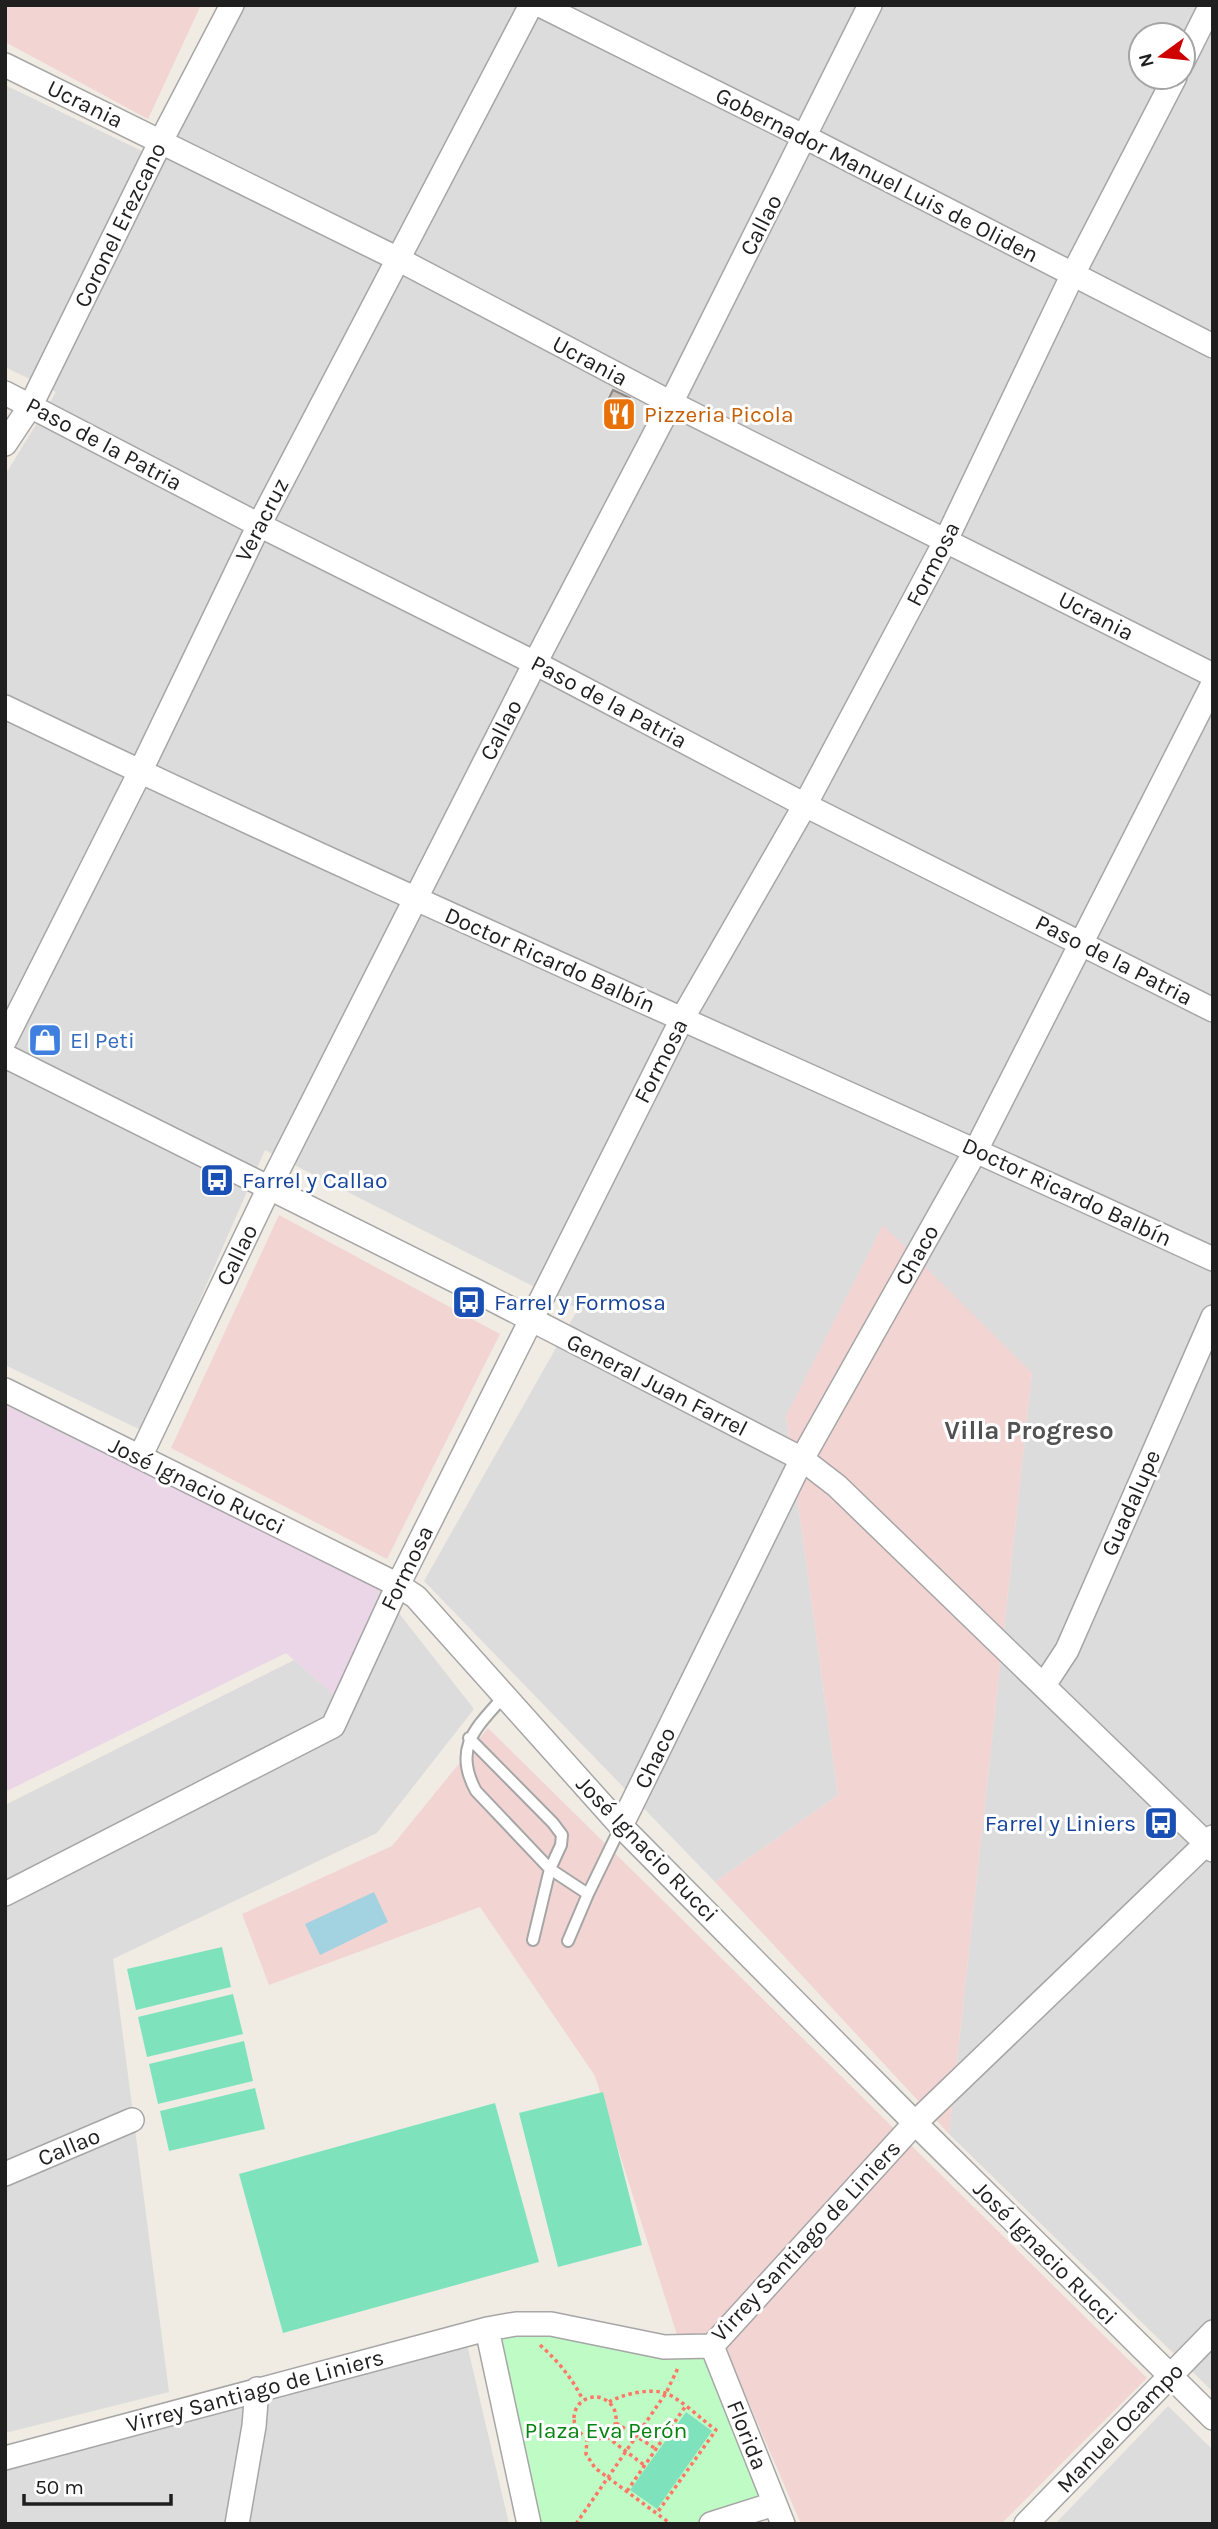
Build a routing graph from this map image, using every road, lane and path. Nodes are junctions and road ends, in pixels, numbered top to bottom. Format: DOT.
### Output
graph roads {
  1 [pos="232,5"];
  2 [pos="531,5"];
  3 [pos="540,5"];
  4 [pos="870,5"];
  5 [pos="1210,11"];
  6 [pos="1197,35"];
  7 [pos="5,65"];
  8 [pos="1168,91"];
  9 [pos="805,137"];
  10 [pos="161,141"];
  11 [pos="396,258"];
  12 [pos="1072,276"];
  13 [pos="1213,346"];
  14 [pos="5,393"];
  15 [pos="671,403"];
  16 [pos="31,405"];
  17 [pos="5,443"];
  18 [pos="259,524"];
  19 [pos="946,540"];
  20 [pos="535,663"];
  21 [pos="1213,675"];
  22 [pos="1213,684"];
  23 [pos="5,707"];
  24 [pos="140,772"];
  25 [pos="805,805"];
  26 [pos="416,899"];
  27 [pos="1080,942"];
  28 [pos="1213,1010"];
  29 [pos="682,1019"];
  30 [pos="5,1040"];
  31 [pos="5,1056"];
  32 [pos="976,1150"];
  33 [pos="268,1190"];
  34 [pos="1213,1259"];
  35 [pos="1213,1317"];
  36 [pos="530,1320"];
  37 [pos="5,1390"];
  38 [pos="140,1457"];
  39 [pos="802,1459"];
  40 [pos="398,1585"];
  41 [pos="1044,1685"];
  42 [pos="505,1695"];
  43 [pos="470,1738"];
  44 [pos="621,1826"];
  45 [pos="1211,1844"];
  46 [pos="550,1870"];
  47 [pos="5,1894"];
  48 [pos="588,1894"];
  49 [pos="533,1940"];
  50 [pos="568,1941"];
  51 [pos="132,2120"];
  52 [pos="915,2123"];
  53 [pos="5,2174"];
  54 [pos="516,2324"];
  55 [pos="486,2329"];
  56 [pos="1213,2332"];
  57 [pos="712,2346"];
  58 [pos="687,2348"];
  59 [pos="1170,2376"];
  60 [pos="257,2389"];
  61 [pos="666,2393"];
  62 [pos="583,2400"];
  63 [pos="609,2402"];
  64 [pos="685,2407"];
  65 [pos="1213,2418"];
  66 [pos="616,2423"];
  67 [pos="580,2433"];
  68 [pos="510,2436"];
  69 [pos="607,2436"];
  70 [pos="636,2436"];
  71 [pos="587,2438"];
  72 [pos="656,2449"];
  73 [pos="626,2451"];
  74 [pos="5,2458"];
  75 [pos="645,2465"];
  76 [pos="608,2478"];
  77 [pos="627,2491"];
  78 [pos="657,2513"];
  79 [pos="779,2514"];
  80 [pos="237,2524"];
  81 [pos="529,2524"];
  82 [pos="576,2524"];
  83 [pos="671,2524"];
  84 [pos="712,2524"];
  85 [pos="1026,2524"];
  1 -- 10 [label="street, Coronel Erezcano"];
  2 -- 11 [label="street, Veracruz"];
  3 -- 9 [label="street, Gobernador Manuel Luis de Oliden"];
  4 -- 9 [label="street, Callao"];
  5 -- 6 [label="street"];
  7 -- 10 [label="street, Ucrania"];
  8 -- 12 [label="street, Formosa"];
  9 -- 12 [label="street, Gobernador Manuel Luis de Oliden"];
  9 -- 15 [label="street, Callao"];
  10 -- 11 [label="street, Ucrania"];
  10 -- 16 [label="street, Coronel Erezcano"];
  11 -- 15 [label="street, Ucrania"];
  11 -- 18 [label="street, Veracruz"];
  12 -- 13 [label="street, Gobernador Manuel Luis de Oliden"];
  12 -- 19 [label="street, Formosa"];
  14 -- 16 [label="street, Paso de la Patria"];
  15 -- 19 [label="street, Ucrania"];
  15 -- 20 [label="street, Callao"];
  16 -- 17 [label="street, Coronel Erezcano"];
  16 -- 18 [label="street, Paso de la Patria"];
  18 -- 20 [label="street, Paso de la Patria"];
  18 -- 24 [label="street, Veracruz"];
  19 -- 21 [label="street, Ucrania"];
  19 -- 25 [label="street, Formosa"];
  20 -- 25 [label="street, Paso de la Patria"];
  20 -- 26 [label="street, Callao"];
  22 -- 27 [label="street, Chaco"];
  23 -- 24 [label="street, Doctor Ricardo Balbín"];
  24 -- 26 [label="street, Doctor Ricardo Balbín"];
  24 -- 30 [label="street, Veracruz"];
  25 -- 27 [label="street, Paso de la Patria"];
  25 -- 29 [label="street, Formosa"];
  26 -- 29 [label="street, Doctor Ricardo Balbín"];
  26 -- 33 [label="street, Callao"];
  27 -- 28 [label="street, Paso de la Patria"];
  27 -- 32 [label="street, Chaco"];
  29 -- 32 [label="street, Doctor Ricardo Balbín"];
  29 -- 36 [label="street, Formosa"];
  31 -- 33 [label="street, General Juan Farrel"];
  32 -- 34 [label="street, Doctor Ricardo Balbín"];
  32 -- 39 [label="street, Chaco"];
  33 -- 36 [label="street, General Juan Farrel"];
  33 -- 38 [label="street, Callao"];
  35 -- 41 [label="street, Guadalupe"];
  36 -- 39 [label="street, General Juan Farrel"];
  36 -- 40 [label="street, Formosa"];
  37 -- 38 [label="street, José Ignacio Rucci"];
  38 -- 40 [label="street, José Ignacio Rucci"];
  39 -- 41 [label="street, General Juan Farrel"];
  39 -- 44 [label="street, Chaco"];
  40 -- 42 [label="street, José Ignacio Rucci"];
  40 -- 47 [label="street, Formosa"];
  41 -- 45 [label="street, General Juan Farrel"];
  42 -- 43 [label="lane"];
  42 -- 44 [label="street, José Ignacio Rucci"];
  43 -- 46 [label="lane"];
  43 -- 46 [label="lane"];
  44 -- 48 [label="lane"];
  44 -- 52 [label="street, José Ignacio Rucci"];
  45 -- 52 [label="street, Virrey Santiago de Liniers"];
  46 -- 48 [label="lane"];
  46 -- 49 [label="lane"];
  48 -- 50 [label="lane"];
  51 -- 53 [label="street, Callao"];
  52 -- 57 [label="street, Virrey Santiago de Liniers"];
  52 -- 59 [label="street, José Ignacio Rucci"];
  54 -- 55 [label="street, Virrey Santiago de Liniers"];
  54 -- 58 [label="street, Virrey Santiago de Liniers"];
  54 -- 62 [label="path"];
  55 -- 60 [label="street, Virrey Santiago de Liniers"];
  55 -- 68 [label="street"];
  56 -- 59 [label="street, Manuel Ocampo"];
  57 -- 58 [label="street, Virrey Santiago de Liniers"];
  57 -- 79 [label="street, Florida"];
  58 -- 61 [label="path"];
  59 -- 65 [label="street, José Ignacio Rucci"];
  59 -- 85 [label="street, Manuel Ocampo"];
  60 -- 74 [label="street, Virrey Santiago de Liniers"];
  60 -- 80 [label="street"];
  61 -- 63 [label="path"];
  61 -- 64 [label="path"];
  61 -- 70 [label="path"];
  62 -- 63 [label="path"];
  62 -- 67 [label="path"];
  63 -- 66 [label="path"];
  64 -- 72 [label="path"];
  64 -- 78 [label="path"];
  66 -- 69 [label="path"];
  66 -- 70 [label="path"];
  67 -- 68 [label="path"];
  67 -- 71 [label="path"];
  68 -- 81 [label="street"];
  69 -- 71 [label="path"];
  69 -- 73 [label="path"];
  70 -- 72 [label="path"];
  70 -- 73 [label="path"];
  71 -- 76 [label="path"];
  72 -- 75 [label="path"];
  73 -- 75 [label="path"];
  73 -- 76 [label="path"];
  75 -- 77 [label="path"];
  76 -- 77 [label="path"];
  76 -- 82 [label="path"];
  77 -- 78 [label="path"];
  78 -- 83 [label="path"];
  79 -- 84 [label="street"];
}
